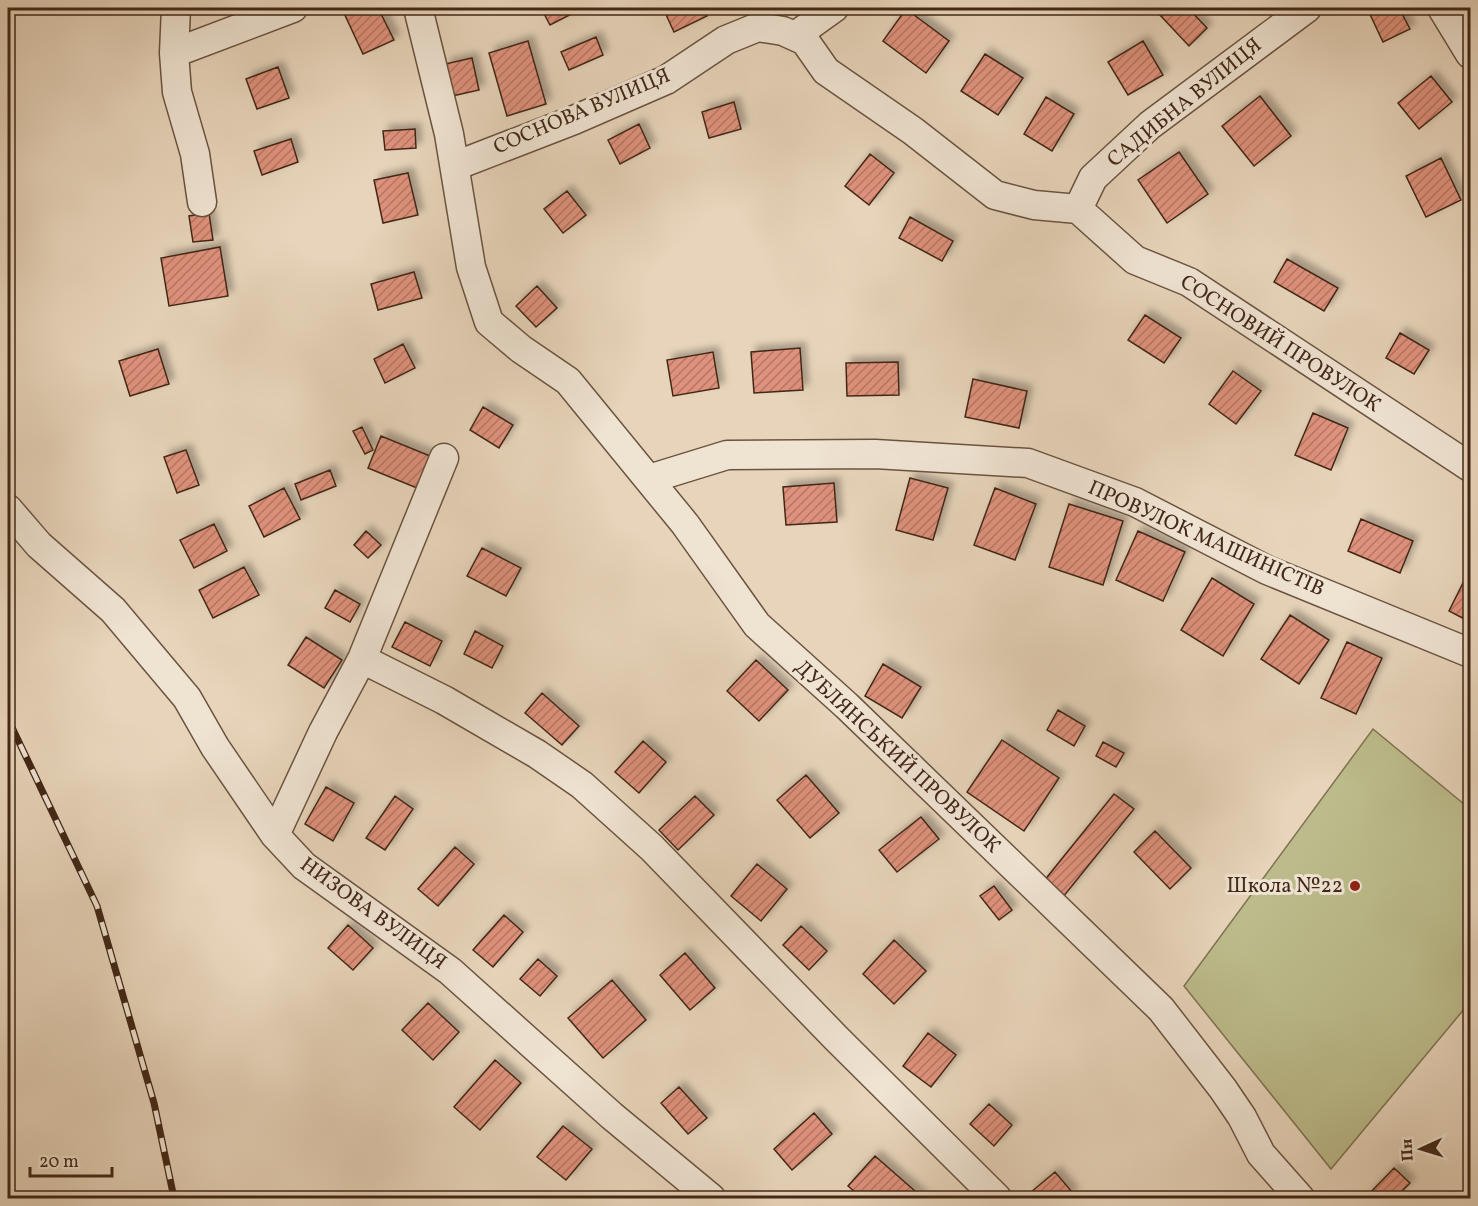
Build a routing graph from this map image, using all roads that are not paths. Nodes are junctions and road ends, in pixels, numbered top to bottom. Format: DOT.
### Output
graph roads {
  1 [pos="176,8"];
  2 [pos="293,8"];
  3 [pos="418,8"];
  4 [pos="834,8"];
  5 [pos="1307,8"];
  6 [pos="1442,8"];
  7 [pos="795,36"];
  8 [pos="174,53"];
  9 [pos="1470,54"];
  10 [pos="455,166"];
  11 [pos="202,202"];
  12 [pos="1078,209"];
  13 [pos="444,458"];
  14 [pos="1470,466"];
  15 [pos="649,478"];
  16 [pos="8,509"];
  17 [pos="1470,653"];
  18 [pos="362,658"];
  19 [pos="275,835"];
  20 [pos="711,1198"];
  21 [pos="997,1198"];
  22 [pos="1300,1198"];
  1 -- 8 [label="street"];
  2 -- 8 [label="street"];
  3 -- 10 [label="street"];
  4 -- 7 [label="street"];
  5 -- 12 [label="street, САДИБНА ВУЛИЦЯ"];
  6 -- 9 [label="street"];
  7 -- 10 [label="street, СОСНОВА ВУЛИЦЯ"];
  7 -- 12 [label="street"];
  8 -- 11 [label="street"];
  10 -- 15 [label="street, ДУБЛЯНСЬКИЙ ПРОВУЛОК"];
  12 -- 14 [label="street, СОСНОВИЙ ПРОВУЛОК"];
  13 -- 18 [label="street"];
  15 -- 17 [label="street, ПРОВУЛОК МАШИНІСТІВ"];
  15 -- 22 [label="street, ДУБЛЯНСЬКИЙ ПРОВУЛОК"];
  16 -- 19 [label="street, НИЗОВА ВУЛИЦЯ"];
  18 -- 19 [label="street"];
  18 -- 21 [label="street"];
  19 -- 20 [label="street, НИЗОВА ВУЛИЦЯ"];
}
